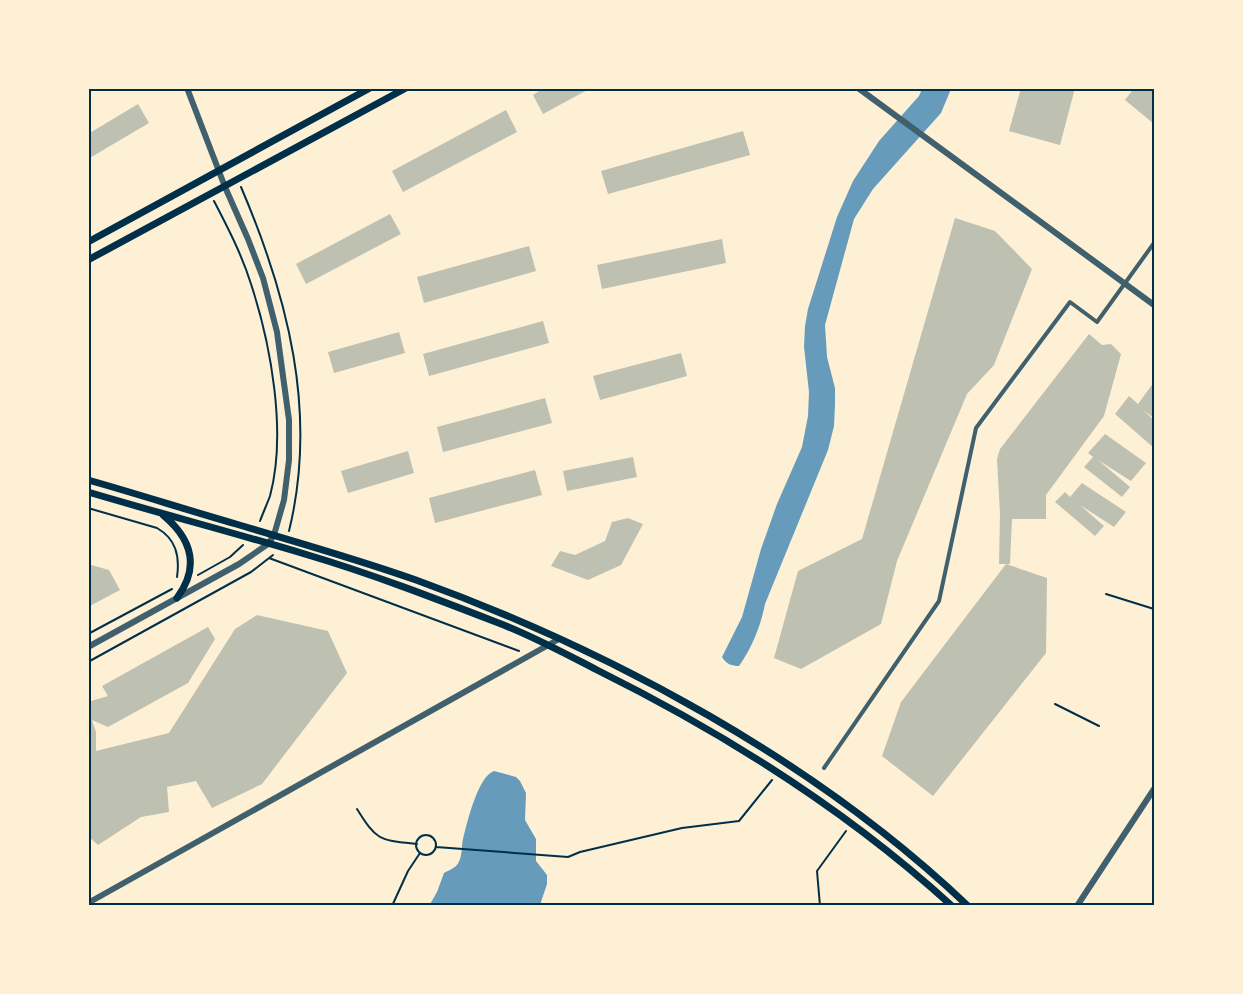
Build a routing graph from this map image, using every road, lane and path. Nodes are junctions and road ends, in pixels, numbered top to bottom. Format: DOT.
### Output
graph roads {
  1 [pos="187,88"];
  2 [pos="370,88"];
  3 [pos="406,88"];
  4 [pos="858,88"];
  5 [pos="219,171"];
  6 [pos="238,180"];
  7 [pos="225,188"];
  8 [pos="211,194"];
  9 [pos="88,242"];
  10 [pos="1154,244"];
  11 [pos="88,260"];
  12 [pos="1155,305"];
  13 [pos="88,480"];
  14 [pos="88,492"];
  15 [pos="88,508"];
  16 [pos="162,514"];
  17 [pos="256,530"];
  18 [pos="274,535"];
  19 [pos="250,539"];
  20 [pos="287,539"];
  21 [pos="268,544"];
  22 [pos="241,547"];
  23 [pos="282,548"];
  24 [pos="256,552"];
  25 [pos="268,558"];
  26 [pos="188,580"];
  27 [pos="170,590"];
  28 [pos="1107,594"];
  29 [pos="177,598"];
  30 [pos="1155,609"];
  31 [pos="88,634"];
  32 [pos="559,639"];
  33 [pos="549,645"];
  34 [pos="88,647"];
  35 [pos="531,656"];
  36 [pos="88,662"];
  37 [pos="1055,704"];
  38 [pos="1099,726"];
  39 [pos="824,768"];
  40 [pos="778,772"];
  41 [pos="1155,789"];
  42 [pos="357,809"];
  43 [pos="852,824"];
  44 [pos="417,844"];
  45 [pos="436,847"];
  46 [pos="420,853"];
  47 [pos="88,903"];
  48 [pos="951,904"];
  49 [pos="392,906"];
  50 [pos="820,906"];
  51 [pos="968,906"];
  52 [pos="1077,906"];
  1 -- 5 [label="street"];
  2 -- 5 [label="main road"];
  3 -- 6 [label="main road"];
  4 -- 12 [label="street"];
  5 -- 7 [label="street"];
  5 -- 9 [label="main road"];
  6 -- 7 [label="main road"];
  6 -- 20 [label="path"];
  7 -- 8 [label="main road"];
  7 -- 18 [label="street"];
  8 -- 11 [label="main road"];
  8 -- 17 [label="path"];
  10 -- 39 [label="street"];
  13 -- 17 [label="main road"];
  14 -- 16 [label="main road"];
  15 -- 27 [label="path"];
  16 -- 19 [label="main road"];
  16 -- 26 [label="main road"];
  17 -- 18 [label="main road"];
  18 -- 20 [label="main road"];
  18 -- 21 [label="street"];
  19 -- 21 [label="main road"];
  19 -- 22 [label="path"];
  20 -- 32 [label="main road"];
  21 -- 23 [label="main road"];
  21 -- 24 [label="street"];
  22 -- 24 [label="path"];
  22 -- 26 [label="path"];
  23 -- 25 [label="path"];
  23 -- 33 [label="main road"];
  24 -- 25 [label="path"];
  24 -- 29 [label="street"];
  25 -- 35 [label="path"];
  25 -- 36 [label="path"];
  26 -- 27 [label="path"];
  26 -- 29 [label="main road"];
  27 -- 31 [label="path"];
  28 -- 30 [label="path"];
  29 -- 34 [label="street"];
  32 -- 33 [label="street"];
  32 -- 51 [label="main road"];
  33 -- 35 [label="street"];
  33 -- 40 [label="main road"];
  35 -- 47 [label="street"];
  37 -- 38 [label="path"];
  40 -- 43 [label="main road"];
  40 -- 45 [label="path"];
  41 -- 52 [label="street"];
  42 -- 44 [label="path"];
  43 -- 48 [label="main road"];
  43 -- 50 [label="path"];
  44 -- 45 [label="path"];
  44 -- 46 [label="path"];
  45 -- 46 [label="path"];
  46 -- 49 [label="path"];
}
